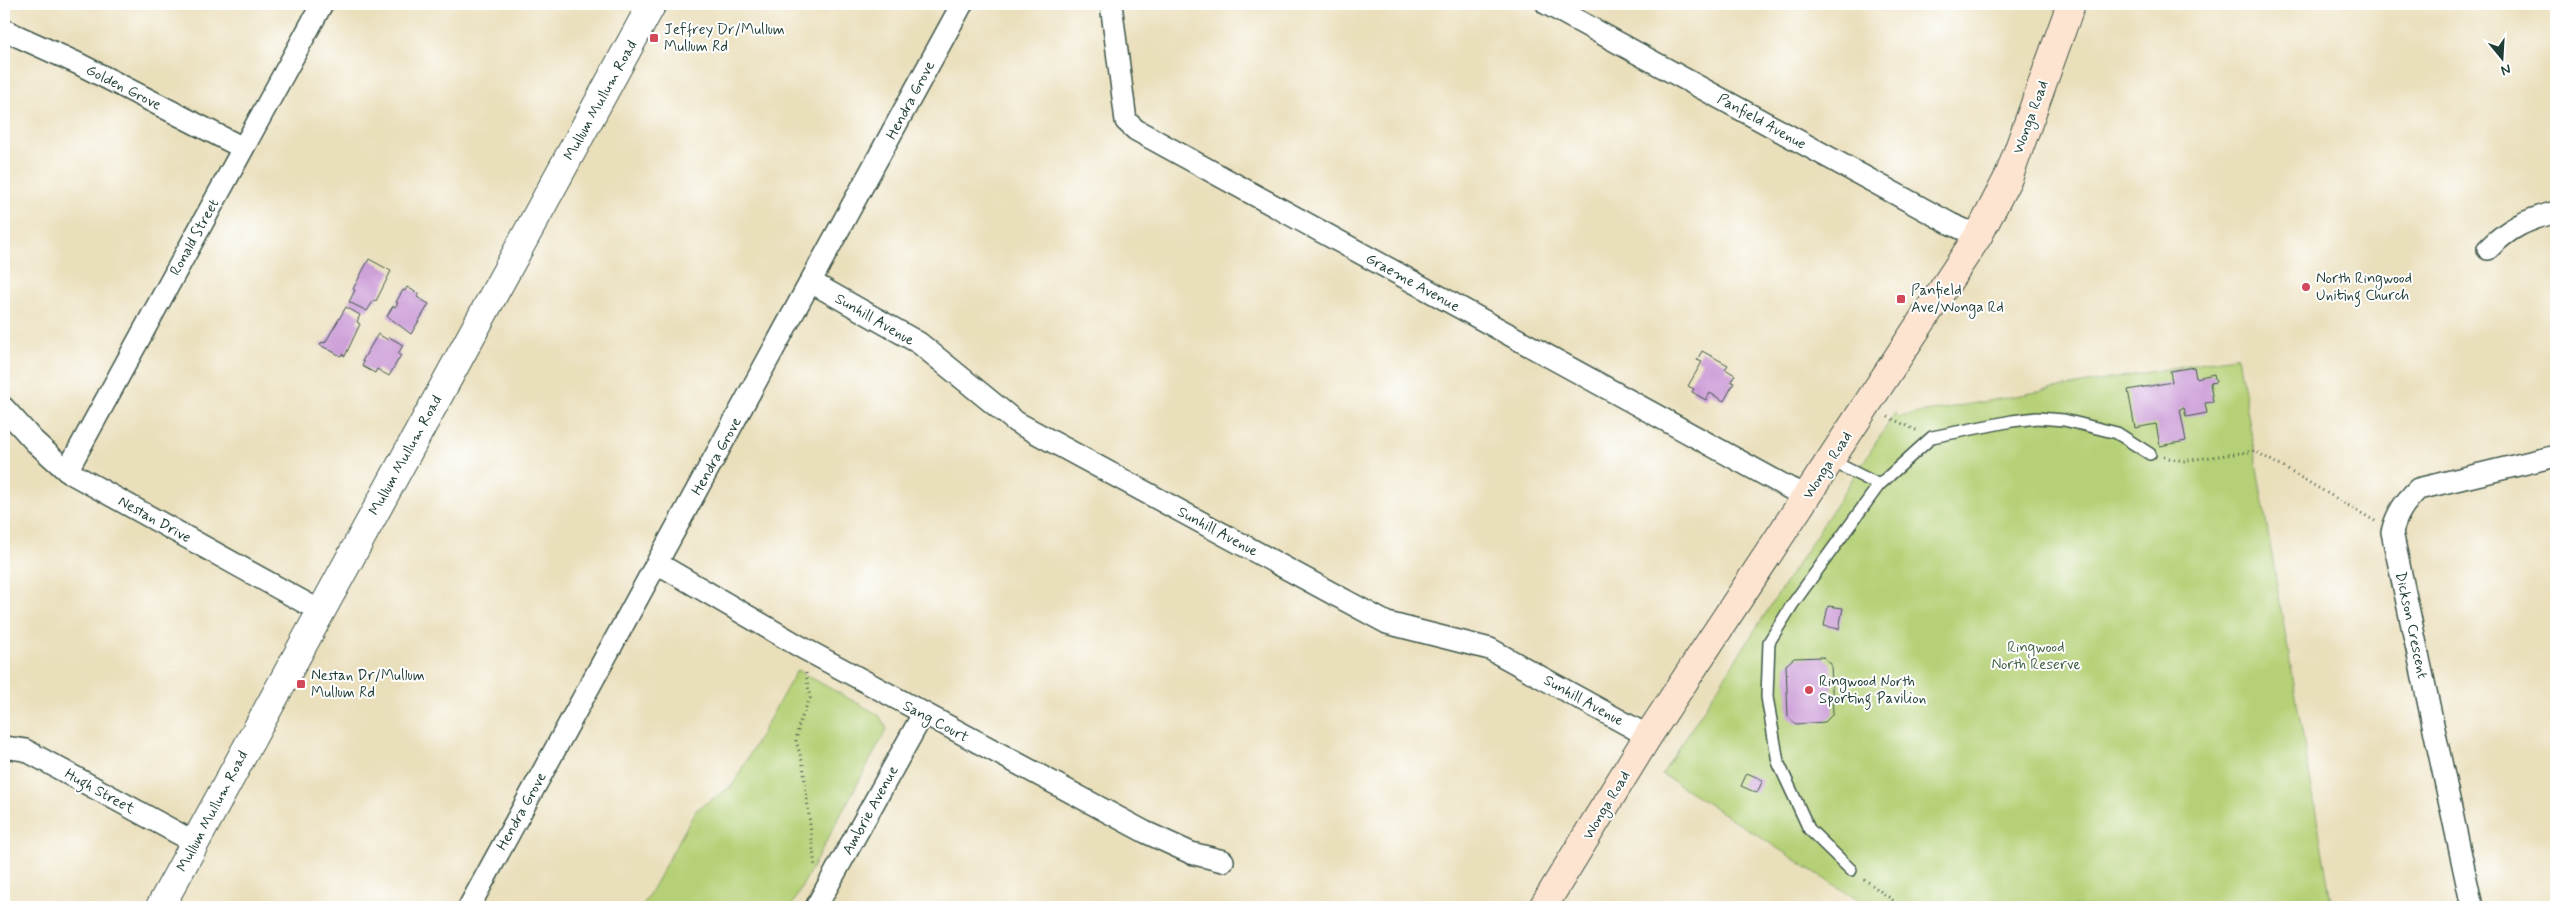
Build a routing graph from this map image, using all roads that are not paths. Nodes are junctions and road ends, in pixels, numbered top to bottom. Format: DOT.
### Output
graph roads {
  1 [pos="322,4"];
  2 [pos="652,4"];
  3 [pos="962,4"];
  4 [pos="1111,4"];
  5 [pos="1547,4"];
  6 [pos="2071,4"];
  7 [pos="4,30"];
  8 [pos="243,148"];
  9 [pos="2556,212"];
  10 [pos="1978,236"];
  11 [pos="2488,249"];
  12 [pos="811,282"];
  13 [pos="4,408"];
  14 [pos="2150,454"];
  15 [pos="2556,456"];
  16 [pos="1830,460"];
  17 [pos="67,470"];
  18 [pos="1880,485"];
  19 [pos="1807,496"];
  20 [pos="657,563"];
  21 [pos="320,611"];
  22 [pos="923,714"];
  23 [pos="1648,736"];
  24 [pos="4,747"];
  25 [pos="194,842"];
  26 [pos="1223,861"];
  27 [pos="1851,870"];
  28 [pos="166,905"];
  29 [pos="469,907"];
  30 [pos="816,907"];
  31 [pos="1543,907"];
  32 [pos="2472,907"];
  1 -- 8 [label="street, Ronald Street"];
  2 -- 21 [label="street, Mullum Mullum Road"];
  3 -- 12 [label="street, Hendra Grove"];
  4 -- 19 [label="street, Graeme Avenue"];
  5 -- 10 [label="street, Panfield Avenue"];
  6 -- 10 [label="main road, Wonga Road"];
  7 -- 8 [label="street, Golden Grove"];
  8 -- 17 [label="street, Ronald Street"];
  9 -- 11 [label="street"];
  10 -- 16 [label="main road, Wonga Road"];
  12 -- 20 [label="street, Hendra Grove"];
  12 -- 23 [label="street, Sunhill Avenue"];
  13 -- 17 [label="street, Nestan Drive"];
  14 -- 18 [label="lane"];
  15 -- 32 [label="street, Dickson Crescent"];
  16 -- 18 [label="lane"];
  16 -- 19 [label="main road, Wonga Road"];
  17 -- 21 [label="street, Nestan Drive"];
  18 -- 27 [label="lane"];
  19 -- 23 [label="main road, Wonga Road"];
  20 -- 22 [label="street, Sang Court"];
  20 -- 29 [label="street, Hendra Grove"];
  21 -- 25 [label="street, Mullum Mullum Road"];
  22 -- 26 [label="street, Sang Court"];
  22 -- 30 [label="street, Ambrie Avenue"];
  23 -- 31 [label="main road, Wonga Road"];
  24 -- 25 [label="street, Hugh Street"];
  25 -- 28 [label="street, Mullum Mullum Road"];
}
